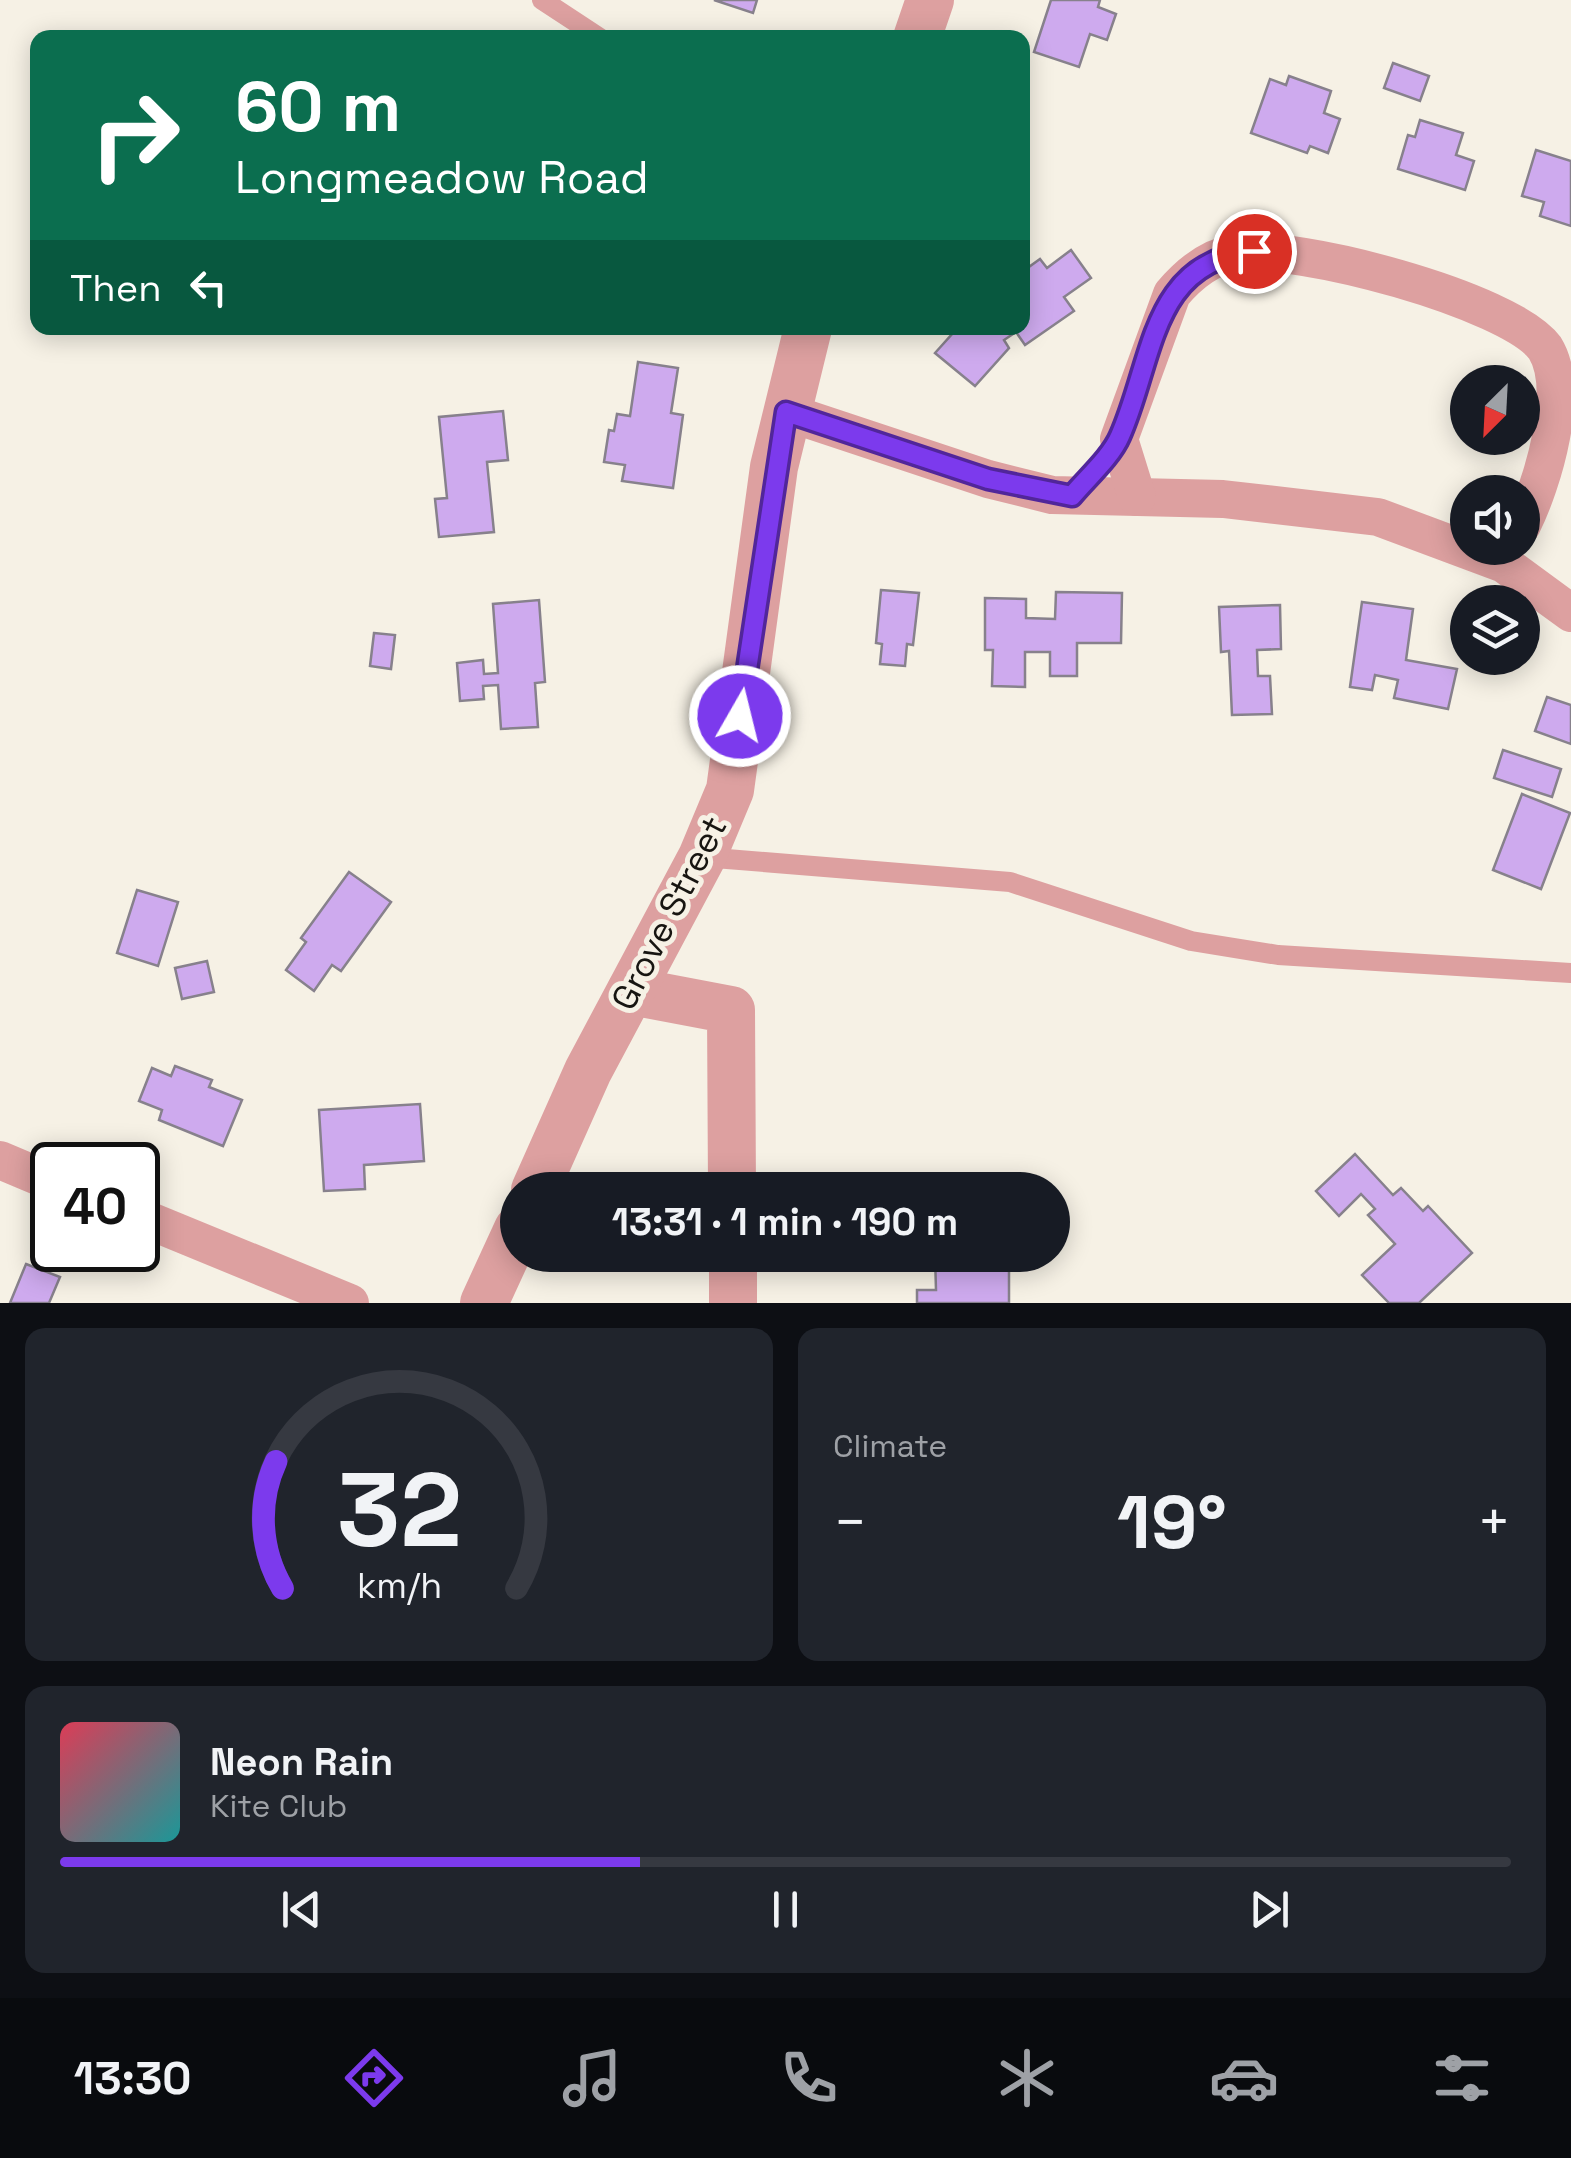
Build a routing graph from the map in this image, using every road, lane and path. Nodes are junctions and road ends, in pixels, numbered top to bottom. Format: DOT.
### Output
graph roads {
  1 [pos="542,0"];
  2 [pos="930,0"];
  3 [pos="588,30"];
  4 [pos="919,30"];
  5 [pos="806,335"];
  6 [pos="1564,396"];
  7 [pos="786,412"];
  8 [pos="1119,439"];
  9 [pos="1540,483"];
  10 [pos="1072,496"];
  11 [pos="1137,497"];
  12 [pos="1450,539"];
  13 [pos="1518,565"];
  14 [pos="1571,613"];
  15 [pos="702,857"];
  16 [pos="1571,973"];
  17 [pos="631,991"];
  18 [pos="0,1160"];
  19 [pos="543,1172"];
  20 [pos="732,1172"];
  21 [pos="30,1173"];
  22 [pos="160,1225"];
  23 [pos="500,1268"];
  24 [pos="733,1272"];
  25 [pos="350,1303"];
  26 [pos="484,1303"];
  27 [pos="733,1303"];
  1 -- 3 [label="lane"];
  2 -- 4 [label="street"];
  5 -- 7 [label="street, Grove Street"];
  6 -- 8 [label="street"];
  6 -- 9 [label="street"];
  7 -- 10 [label="street"];
  7 -- 15 [label="street, Grove Street"];
  8 -- 10 [label="street"];
  8 -- 11 [label="street"];
  10 -- 11 [label="street"];
  11 -- 12 [label="street"];
  13 -- 14 [label="street"];
  15 -- 16 [label="lane"];
  15 -- 17 [label="street, Grove Street"];
  17 -- 19 [label="street, Grove Street"];
  17 -- 20 [label="street"];
  18 -- 21 [label="street"];
  22 -- 25 [label="street"];
  23 -- 26 [label="street"];
  24 -- 27 [label="street"];
}
